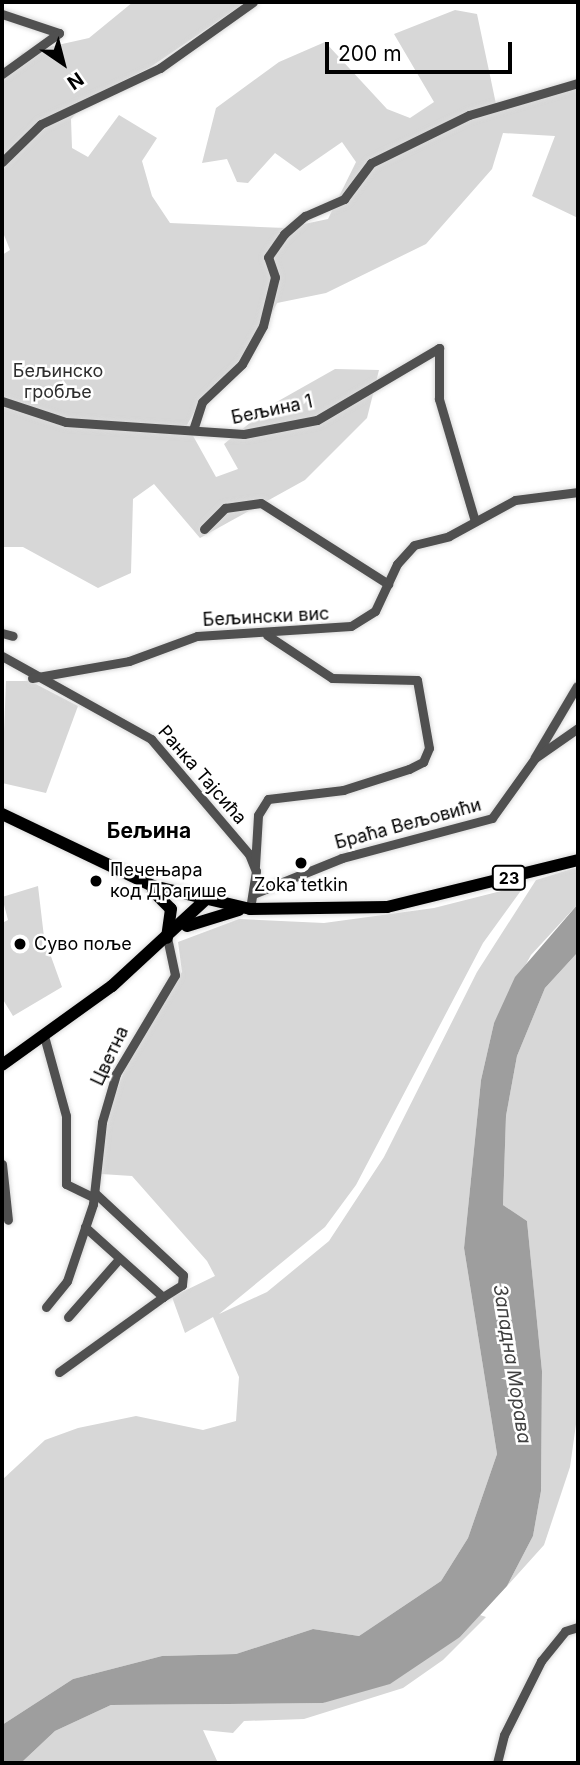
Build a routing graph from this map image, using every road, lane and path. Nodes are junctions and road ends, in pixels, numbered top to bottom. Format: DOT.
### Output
graph roads {
  1 [pos="253,2"];
  2 [pos="2,14"];
  3 [pos="2,74"];
  4 [pos="578,83"];
  5 [pos="2,162"];
  6 [pos="2,401"];
  7 [pos="193,430"];
  8 [pos="578,492"];
  9 [pos="474,519"];
  10 [pos="204,529"];
  11 [pos="388,584"];
  12 [pos="2,634"];
  13 [pos="267,635"];
  14 [pos="13,636"];
  15 [pos="2,656"];
  16 [pos="32,678"];
  17 [pos="577,686"];
  18 [pos="578,727"];
  19 [pos="534,758"];
  20 [pos="2,814"];
  21 [pos="578,860"];
  22 [pos="255,866"];
  23 [pos="142,882"];
  24 [pos="253,894"];
  25 [pos="203,902"];
  26 [pos="247,909"];
  27 [pos="172,934"];
  28 [pos="44,1036"];
  29 [pos="2,1065"];
  30 [pos="2,1164"];
  31 [pos="95,1196"];
  32 [pos="8,1220"];
  33 [pos="85,1227"];
  34 [pos="119,1259"];
  35 [pos="163,1297"];
  36 [pos="46,1307"];
  37 [pos="68,1317"];
  38 [pos="59,1372"];
  39 [pos="578,1627"];
  40 [pos="497,1763"];
  1 -- 5 [label="street"];
  2 -- 3 [label="street"];
  4 -- 7 [label="street, Бељина 1"];
  6 -- 7 [label="street"];
  7 -- 9 [label="street, Бељина 1"];
  8 -- 9 [label="street, Бељински вис"];
  9 -- 11 [label="street, Бељински вис"];
  10 -- 11 [label="street"];
  11 -- 13 [label="street, Бељински вис"];
  12 -- 14 [label="street"];
  13 -- 16 [label="street, Бељински вис"];
  13 -- 22 [label="street"];
  15 -- 16 [label="street, Ранка Тајсића"];
  16 -- 22 [label="street, Ранка Тајсића"];
  17 -- 19 [label="street"];
  18 -- 19 [label="street, Браћа Вељовићи"];
  19 -- 24 [label="street, Браћа Вељовићи"];
  20 -- 23 [label="main road, 23"];
  21 -- 26 [label="main road, 23"];
  22 -- 24 [label="street"];
  23 -- 25 [label="main road, 23"];
  23 -- 27 [label="main road"];
  24 -- 26 [label="street"];
  25 -- 26 [label="main road, 23"];
  25 -- 27 [label="main road"];
  26 -- 27 [label="main road"];
  27 -- 28 [label="main road"];
  27 -- 31 [label="street, Цветна"];
  28 -- 29 [label="main road"];
  28 -- 31 [label="street"];
  30 -- 32 [label="street"];
  31 -- 33 [label="street, Цветна"];
  31 -- 35 [label="street"];
  33 -- 34 [label="street"];
  33 -- 36 [label="street, Цветна"];
  34 -- 35 [label="street"];
  34 -- 37 [label="street"];
  35 -- 38 [label="street"];
  39 -- 40 [label="street"];
}
